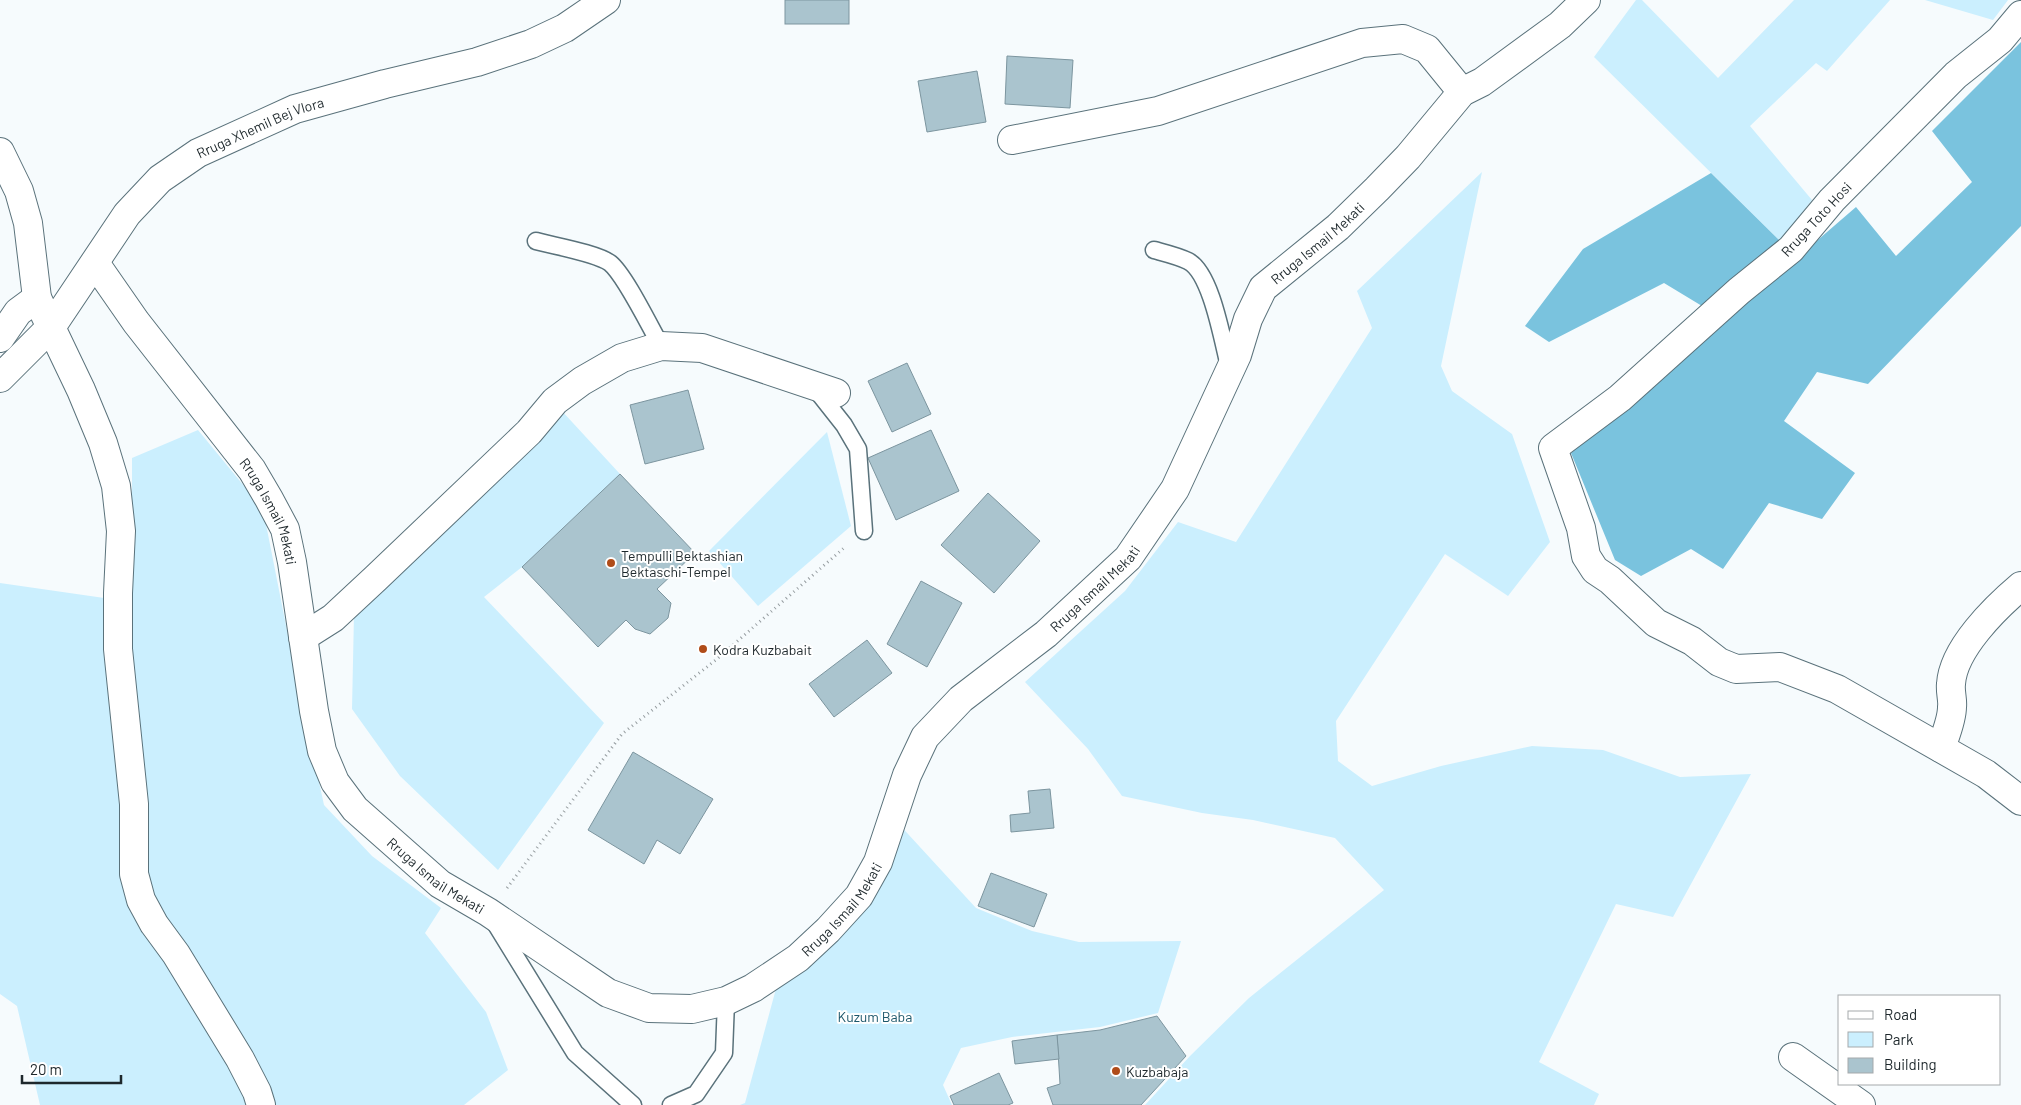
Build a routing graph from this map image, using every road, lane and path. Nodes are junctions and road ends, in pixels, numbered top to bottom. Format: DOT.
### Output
graph roads {
  1 [pos="606,0"];
  2 [pos="1586,0"];
  3 [pos="2021,15"];
  4 [pos="1462,92"];
  5 [pos="1012,140"];
  6 [pos="0,152"];
  7 [pos="536,241"];
  8 [pos="1154,250"];
  9 [pos="95,263"];
  10 [pos="18,308"];
  11 [pos="52,326"];
  12 [pos="0,338"];
  13 [pos="661,346"];
  14 [pos="1230,370"];
  15 [pos="0,378"];
  16 [pos="824,389"];
  17 [pos="864,531"];
  18 [pos="2021,586"];
  19 [pos="303,637"];
  20 [pos="1942,748"];
  21 [pos="2021,801"];
  22 [pos="488,912"];
  23 [pos="726,1001"];
  24 [pos="1793,1057"];
  25 [pos="261,1105"];
  26 [pos="633,1105"];
  27 [pos="671,1105"];
  28 [pos="1861,1105"];
  1 -- 9 [label="street, Rruga Xhemil Bej Vlora"];
  2 -- 4 [label="street, Rruga Ismail Mekati"];
  3 -- 20 [label="street, Rruga Toto Hosi"];
  4 -- 5 [label="street"];
  4 -- 14 [label="street, Rruga Ismail Mekati"];
  6 -- 10 [label="street"];
  7 -- 13 [label="lane"];
  8 -- 14 [label="lane"];
  9 -- 11 [label="street, Rruga Xhemil Bej Vlora"];
  9 -- 19 [label="street, Rruga Ismail Mekati"];
  10 -- 11 [label="street"];
  10 -- 12 [label="street"];
  11 -- 15 [label="street, Rruga Xhemil Bej Vlora"];
  11 -- 25 [label="street"];
  13 -- 16 [label="street"];
  13 -- 19 [label="street"];
  14 -- 23 [label="street, Rruga Ismail Mekati"];
  16 -- 17 [label="lane"];
  17 -- 22 [label="path"];
  18 -- 20 [label="street"];
  19 -- 22 [label="street, Rruga Ismail Mekati"];
  20 -- 21 [label="street"];
  22 -- 23 [label="street, Rruga Ismail Mekati"];
  22 -- 26 [label="lane"];
  23 -- 27 [label="lane"];
  24 -- 28 [label="street"];
}
